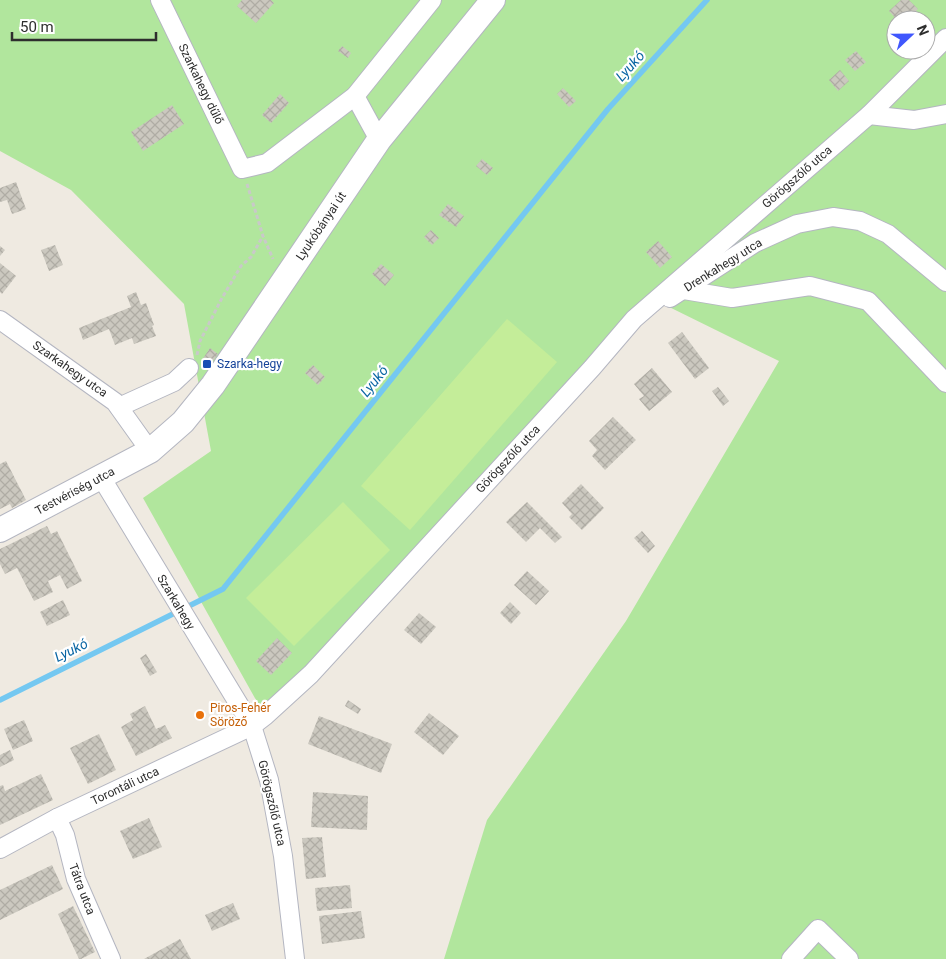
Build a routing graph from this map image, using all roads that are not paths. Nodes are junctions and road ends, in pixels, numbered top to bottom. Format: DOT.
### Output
graph roads {
  1 [pos="160,0"];
  2 [pos="432,0"];
  3 [pos="493,0"];
  4 [pos="946,38"];
  5 [pos="355,96"];
  6 [pos="946,114"];
  7 [pos="869,115"];
  8 [pos="379,140"];
  9 [pos="946,282"];
  10 [pos="684,290"];
  11 [pos="634,319"];
  12 [pos="0,320"];
  13 [pos="189,368"];
  14 [pos="946,383"];
  15 [pos="119,407"];
  16 [pos="150,451"];
  17 [pos="101,477"];
  18 [pos="0,530"];
  19 [pos="252,726"];
  20 [pos="57,818"];
  21 [pos="0,849"];
  22 [pos="111,959"];
  23 [pos="295,959"];
  24 [pos="792,959"];
  25 [pos="849,959"];
  1 -- 5 [label="street, Szarkahegy dűlő"];
  2 -- 5 [label="street"];
  3 -- 8 [label="main road, Lyukóbányai út"];
  4 -- 7 [label="street, Görögszőlő utca"];
  5 -- 8 [label="street"];
  6 -- 7 [label="street"];
  7 -- 11 [label="street, Görögszőlő utca"];
  8 -- 16 [label="main road, Lyukóbányai út"];
  9 -- 10 [label="street, Drenkahegy utca"];
  10 -- 11 [label="street, Drenkahegy utca"];
  10 -- 14 [label="street"];
  11 -- 19 [label="street, Görögszőlő utca"];
  12 -- 15 [label="street, Szarkahegy utca"];
  13 -- 15 [label="street"];
  15 -- 16 [label="street, Szarkahegy utca"];
  16 -- 17 [label="main road, Testvériség utca"];
  17 -- 18 [label="main road, Testvériség utca"];
  17 -- 19 [label="street, Szarkahegy"];
  19 -- 20 [label="street, Torontáli utca"];
  19 -- 23 [label="street, Görögszőlő utca"];
  20 -- 21 [label="street, Torontáli utca"];
  20 -- 22 [label="street, Tátra utca"];
  24 -- 25 [label="street"];
}
